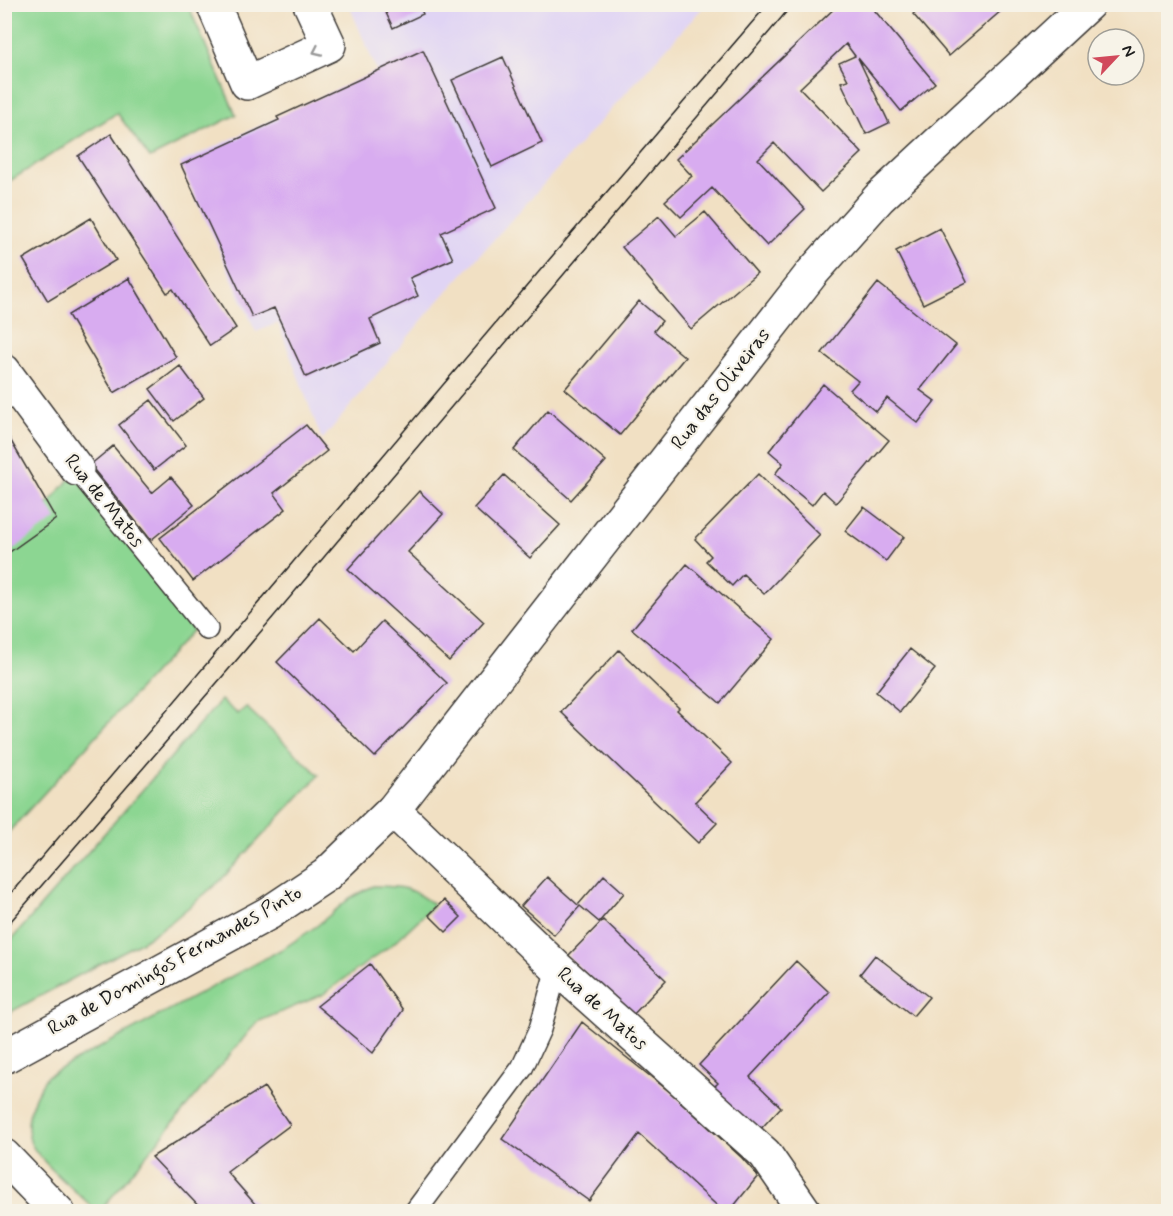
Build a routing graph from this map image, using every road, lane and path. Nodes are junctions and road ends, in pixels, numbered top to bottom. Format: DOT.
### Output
graph roads {
  1 [pos="213,4"];
  2 [pos="310,4"];
  3 [pos="1088,4"];
  4 [pos="4,371"];
  5 [pos="77,469"];
  6 [pos="207,629"];
  7 [pos="393,810"];
  8 [pos="557,968"];
  9 [pos="4,1057"];
  10 [pos="4,1156"];
  11 [pos="58,1212"];
  12 [pos="415,1212"];
  13 [pos="805,1212"];
  2 -- 1 [label="main road, one-way"];
  3 -- 7 [label="main road, Rua das Oliveiras"];
  4 -- 5 [label="main road, Rua de Matos"];
  5 -- 6 [label="lane, Rua de Matos"];
  7 -- 8 [label="main road, Rua de Matos"];
  7 -- 9 [label="main road, Rua de Domingos Fernandes Pinto"];
  8 -- 12 [label="lane"];
  8 -- 13 [label="main road, Rua de Matos"];
  10 -- 11 [label="main road"];
}
